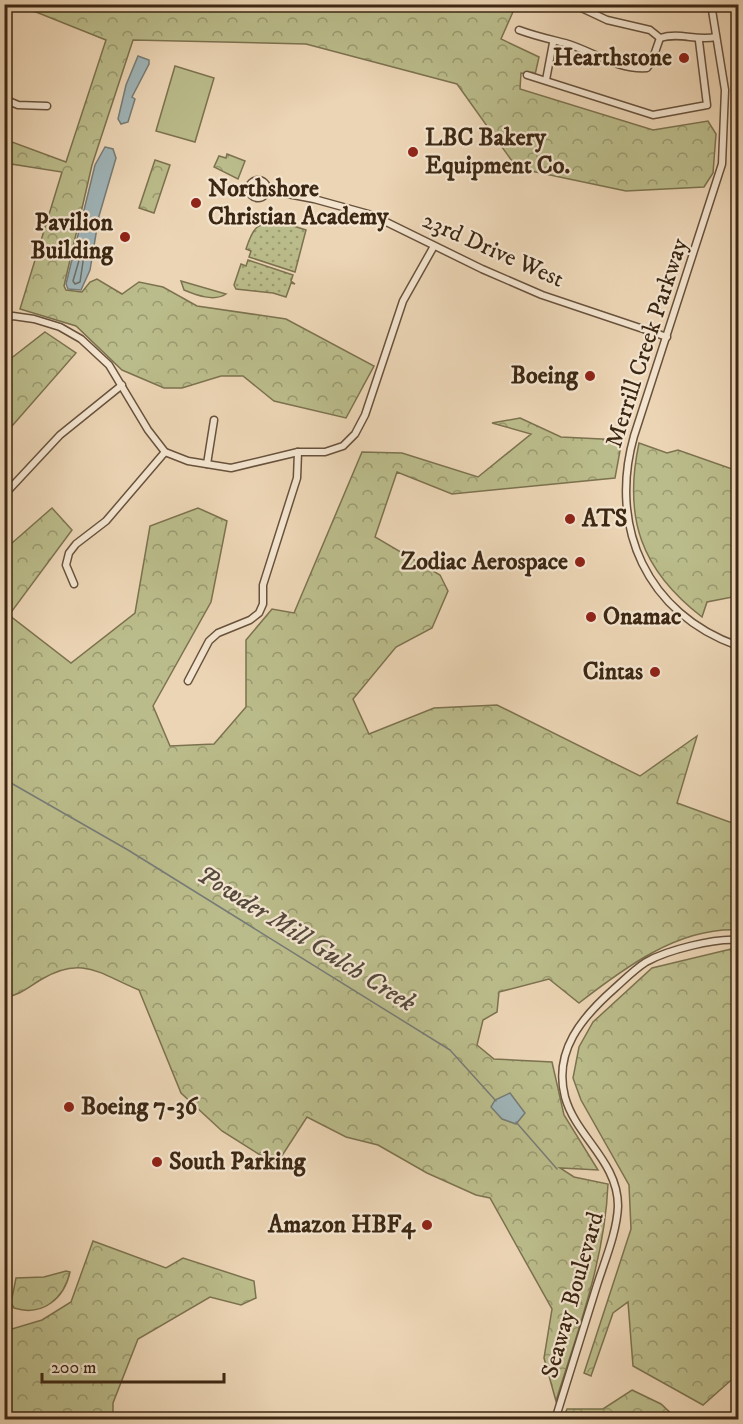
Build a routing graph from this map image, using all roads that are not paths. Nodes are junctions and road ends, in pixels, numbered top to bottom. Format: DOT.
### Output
graph roads {
  1 [pos="573,4"];
  2 [pos="711,4"];
  3 [pos="519,30"];
  4 [pos="660,38"];
  5 [pos="716,38"];
  6 [pos="699,41"];
  7 [pos="553,43"];
  8 [pos="527,75"];
  9 [pos="546,80"];
  10 [pos="4,99"];
  11 [pos="47,106"];
  12 [pos="267,190"];
  13 [pos="434,246"];
  14 [pos="4,319"];
  15 [pos="668,337"];
  16 [pos="122,385"];
  17 [pos="214,420"];
  18 [pos="165,452"];
  19 [pos="298,452"];
  20 [pos="207,464"];
  21 [pos="4,495"];
  22 [pos="74,584"];
  23 [pos="738,646"];
  24 [pos="188,681"];
  25 [pos="738,940"];
  26 [pos="555,1419"];
  1 -- 4 [label="street"];
  2 -- 5 [label="street, Merrill Creek Parkway"];
  3 -- 7 [label="street"];
  4 -- 6 [label="street"];
  4 -- 7 [label="street"];
  5 -- 6 [label="street"];
  5 -- 15 [label="street, Merrill Creek Parkway"];
  6 -- 9 [label="street"];
  7 -- 9 [label="street"];
  8 -- 9 [label="street"];
  10 -- 11 [label="street"];
  12 -- 13 [label="street, 23rd Drive West"];
  13 -- 15 [label="street, 23rd Drive West"];
  13 -- 19 [label="street"];
  14 -- 16 [label="street"];
  15 -- 23 [label="street, Merrill Creek Parkway"];
  16 -- 18 [label="street"];
  16 -- 21 [label="street"];
  17 -- 20 [label="street"];
  18 -- 20 [label="street"];
  18 -- 22 [label="street"];
  19 -- 20 [label="street"];
  19 -- 24 [label="street"];
  25 -- 26 [label="street, Seaway Boulevard"];
}
